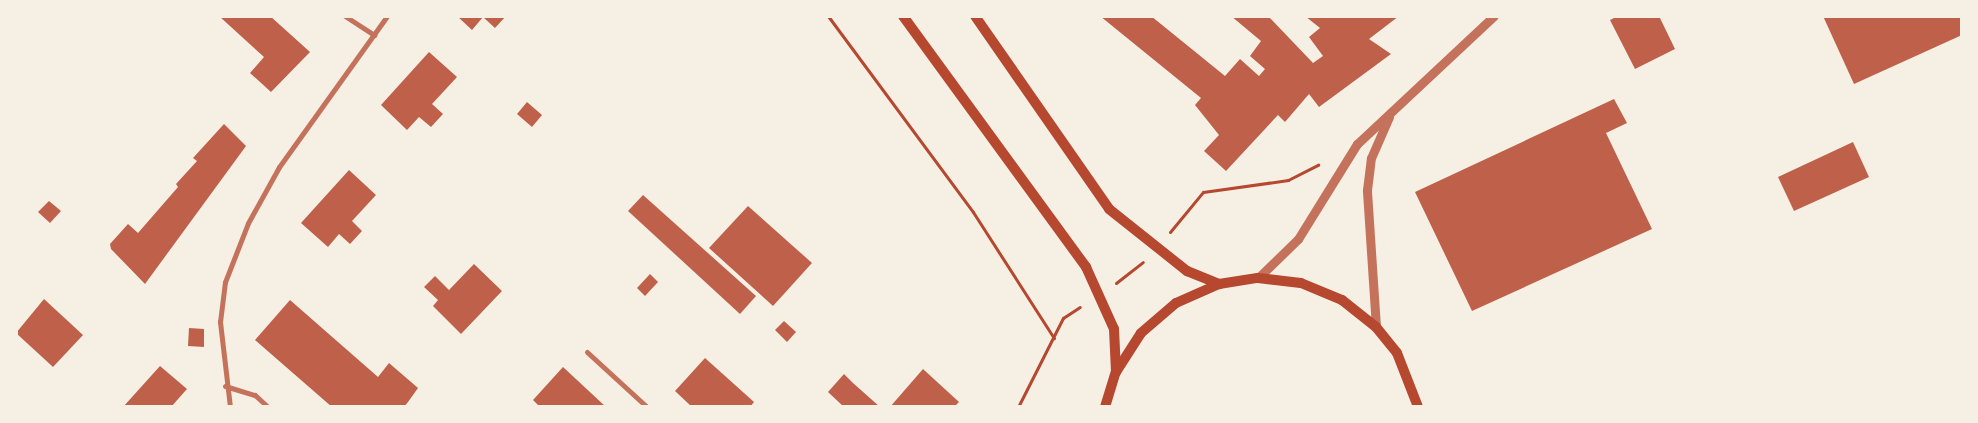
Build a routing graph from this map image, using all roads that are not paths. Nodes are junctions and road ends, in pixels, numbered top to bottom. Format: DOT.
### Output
graph roads {
  1 [pos="345,16"];
  2 [pos="387,16"];
  3 [pos="903,16"];
  4 [pos="975,16"];
  5 [pos="1494,16"];
  6 [pos="374,35"];
  7 [pos="1391,112"];
  8 [pos="1258,278"];
  9 [pos="1219,284"];
  10 [pos="1376,327"];
  11 [pos="587,352"];
  12 [pos="1116,372"];
  13 [pos="225,386"];
  14 [pos="230,407"];
  15 [pos="268,407"];
  16 [pos="647,407"];
  17 [pos="1105,407"];
  18 [pos="1418,407"];
  1 -- 6 [label="street"];
  2 -- 6 [label="street"];
  3 -- 12 [label="main road"];
  4 -- 9 [label="main road"];
  5 -- 7 [label="street"];
  6 -- 13 [label="street"];
  7 -- 8 [label="street"];
  7 -- 10 [label="street"];
  8 -- 9 [label="main road"];
  8 -- 10 [label="main road"];
  9 -- 12 [label="main road"];
  10 -- 18 [label="main road"];
  11 -- 16 [label="street"];
  12 -- 17 [label="main road"];
  13 -- 14 [label="street"];
  13 -- 15 [label="street"];
}
